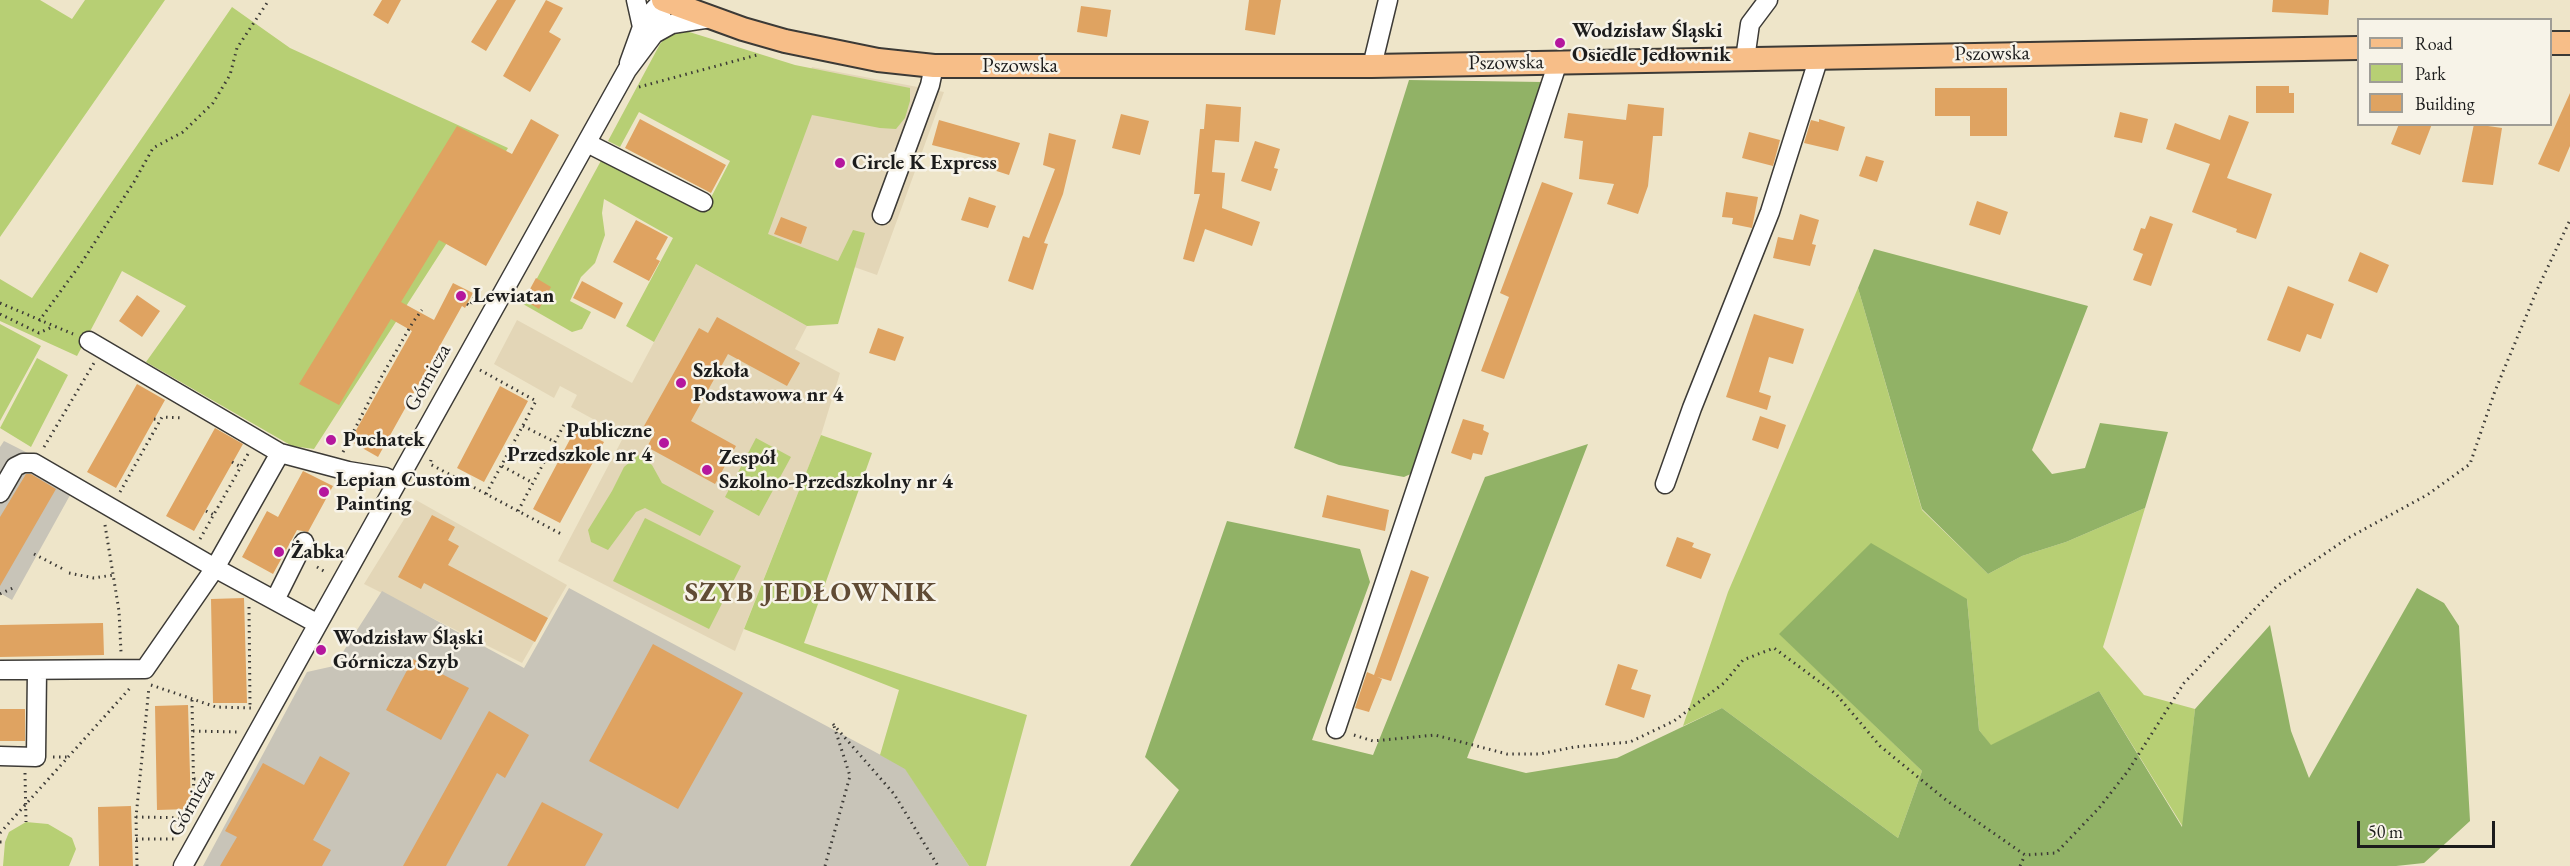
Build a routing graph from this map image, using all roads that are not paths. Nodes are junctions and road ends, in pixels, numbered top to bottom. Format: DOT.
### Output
graph roads {
  1 [pos="636,0"];
  2 [pos="663,0"];
  3 [pos="1388,0"];
  4 [pos="1768,0"];
  5 [pos="711,18"];
  6 [pos="648,30"];
  7 [pos="2570,43"];
  8 [pos="2552,44"];
  9 [pos="2357,48"];
  10 [pos="1819,57"];
  11 [pos="1745,59"];
  12 [pos="1558,62"];
  13 [pos="934,66"];
  14 [pos="1372,66"];
  15 [pos="587,143"];
  16 [pos="703,202"];
  17 [pos="882,216"];
  18 [pos="96,345"];
  19 [pos="280,453"];
  20 [pos="396,482"];
  21 [pos="1665,484"];
  22 [pos="0,493"];
  23 [pos="304,542"];
  24 [pos="215,568"];
  25 [pos="275,600"];
  26 [pos="318,624"];
  27 [pos="0,670"];
  28 [pos="37,670"];
  29 [pos="1336,729"];
  30 [pos="0,756"];
  31 [pos="183,866"];
  1 -- 6 [label="street"];
  2 -- 5 [label="main road, Pszowska"];
  2 -- 6 [label="street, Górnicza"];
  3 -- 14 [label="street"];
  4 -- 11 [label="street"];
  5 -- 6 [label="street"];
  5 -- 13 [label="main road, Pszowska"];
  6 -- 15 [label="street, Górnicza"];
  7 -- 8 [label="main road"];
  9 -- 10 [label="main road, Pszowska"];
  10 -- 11 [label="main road, Pszowska"];
  10 -- 21 [label="street"];
  11 -- 12 [label="main road, Pszowska"];
  12 -- 14 [label="main road, Pszowska"];
  12 -- 29 [label="street"];
  13 -- 14 [label="main road, Pszowska"];
  13 -- 17 [label="street"];
  15 -- 16 [label="street"];
  15 -- 20 [label="street, Górnicza"];
  18 -- 19 [label="street"];
  19 -- 20 [label="street"];
  19 -- 24 [label="street"];
  20 -- 26 [label="street, Górnicza"];
  22 -- 24 [label="street"];
  23 -- 25 [label="street"];
  24 -- 25 [label="street"];
  24 -- 28 [label="street"];
  25 -- 26 [label="street"];
  26 -- 31 [label="street, Górnicza"];
  27 -- 28 [label="street"];
  28 -- 30 [label="street"];
}
